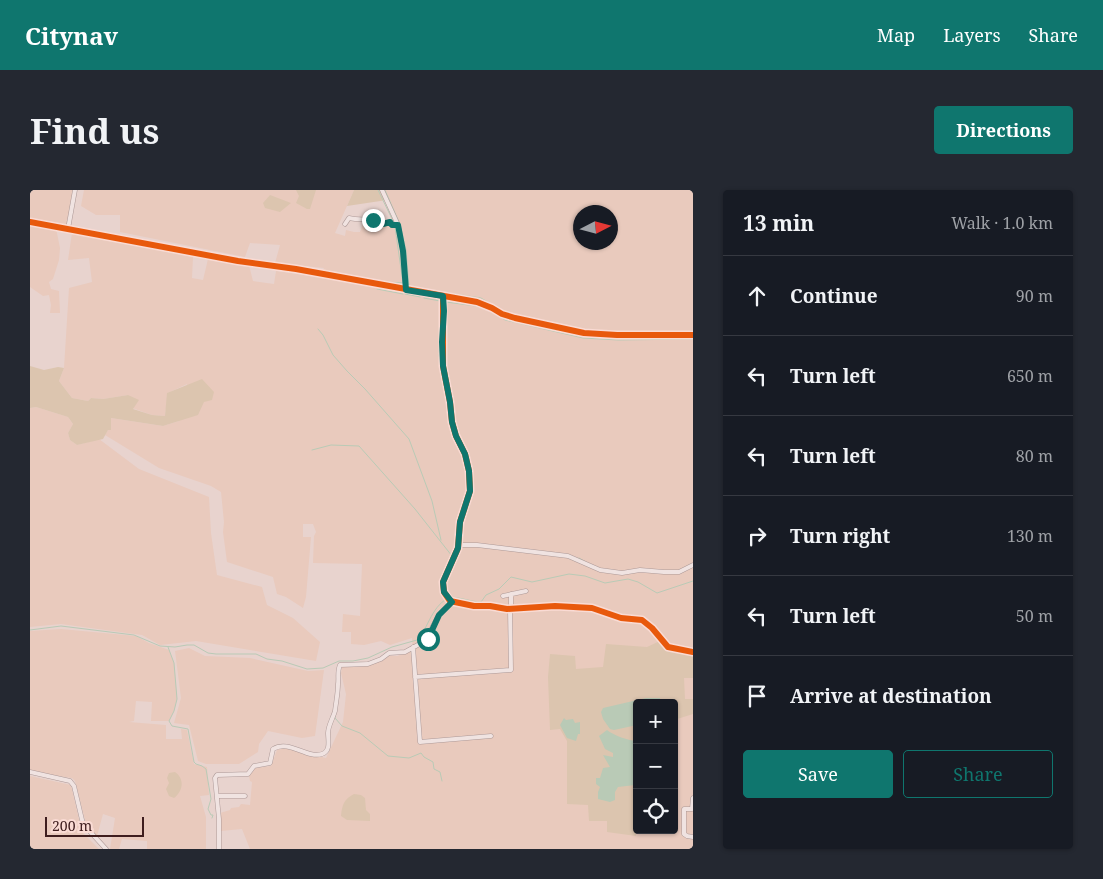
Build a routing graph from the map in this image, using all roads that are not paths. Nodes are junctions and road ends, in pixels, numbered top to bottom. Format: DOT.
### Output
graph roads {
  1 [pos="75,190"];
  2 [pos="382,190"];
  3 [pos="30,222"];
  4 [pos="345,224"];
  5 [pos="398,225"];
  6 [pos="68,229"];
  7 [pos="406,290"];
  8 [pos="443,296"];
  9 [pos="693,335"];
  10 [pos="458,544"];
  11 [pos="693,565"];
  12 [pos="526,591"];
  13 [pos="511,594"];
  14 [pos="503,596"];
  15 [pos="451,601"];
  16 [pos="510,609"];
  17 [pos="413,647"];
  18 [pos="693,652"];
  19 [pos="415,677"];
  20 [pos="491,736"];
  21 [pos="30,772"];
  22 [pos="217,796"];
  23 [pos="245,796"];
  24 [pos="693,798"];
  25 [pos="693,837"];
  26 [pos="106,849"];
  27 [pos="219,849"];
  1 -- 6 [label="street"];
  2 -- 5 [label="street"];
  3 -- 6 [label="street"];
  4 -- 5 [label="street"];
  5 -- 7 [label="street"];
  6 -- 7 [label="street"];
  7 -- 8 [label="street"];
  8 -- 9 [label="street"];
  8 -- 10 [label="street"];
  10 -- 11 [label="street"];
  10 -- 15 [label="street"];
  12 -- 13 [label="street"];
  13 -- 14 [label="street"];
  13 -- 16 [label="street"];
  15 -- 16 [label="street"];
  15 -- 17 [label="street"];
  16 -- 18 [label="street"];
  16 -- 19 [label="street"];
  17 -- 19 [label="street"];
  17 -- 22 [label="street"];
  19 -- 20 [label="street"];
  21 -- 26 [label="street"];
  22 -- 23 [label="street"];
  22 -- 27 [label="street"];
  24 -- 25 [label="street"];
}
